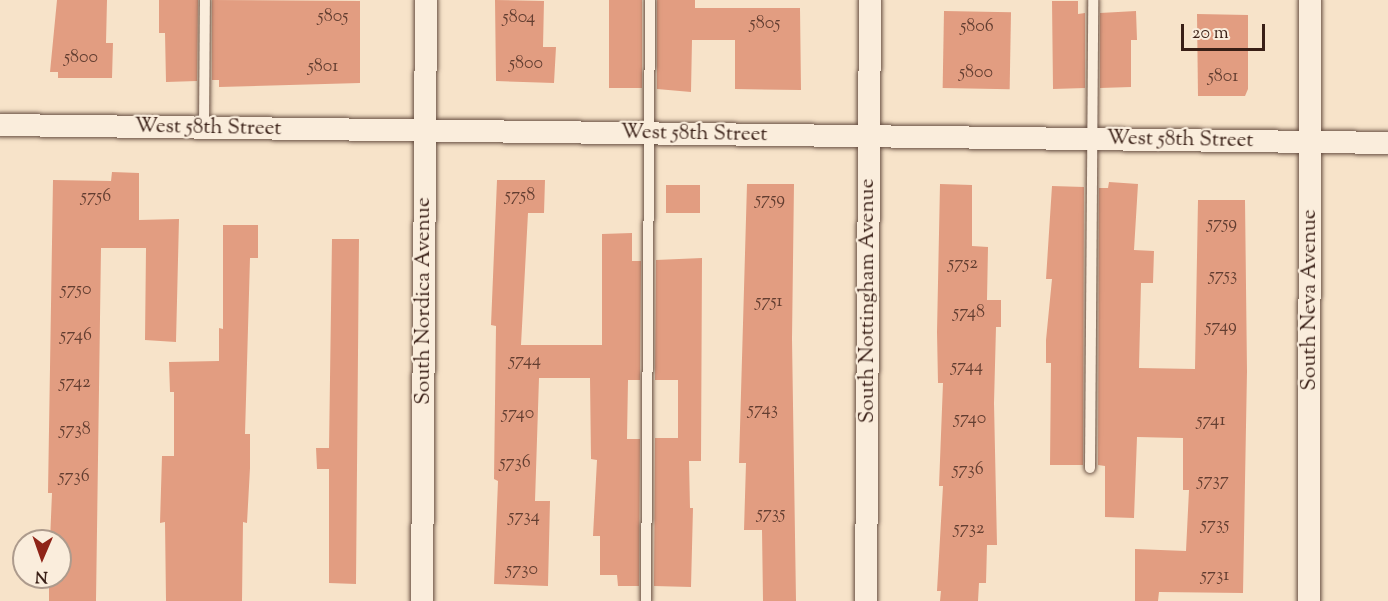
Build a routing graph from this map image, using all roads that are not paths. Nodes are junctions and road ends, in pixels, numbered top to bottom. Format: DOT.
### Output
graph roads {
  1 [pos="205,0"];
  2 [pos="426,0"];
  3 [pos="650,0"];
  4 [pos="870,0"];
  5 [pos="1093,0"];
  6 [pos="1310,0"];
  7 [pos="0,125"];
  8 [pos="204,128"];
  9 [pos="425,131"];
  10 [pos="649,133"];
  11 [pos="870,136"];
  12 [pos="1093,139"];
  13 [pos="1310,142"];
  14 [pos="1388,143"];
  15 [pos="1090,468"];
  16 [pos="422,601"];
  17 [pos="646,601"];
  18 [pos="866,601"];
  19 [pos="1309,601"];
  1 -- 8 [label="lane"];
  2 -- 9 [label="street, South Nordica Avenue"];
  3 -- 10 [label="lane"];
  4 -- 11 [label="street, South Nottingham Avenue"];
  5 -- 12 [label="lane"];
  6 -- 13 [label="street, South Neva Avenue"];
  7 -- 8 [label="street, West 58th Street"];
  8 -- 9 [label="street, West 58th Street"];
  9 -- 10 [label="street, West 58th Street"];
  9 -- 16 [label="street, South Nordica Avenue"];
  10 -- 11 [label="street, West 58th Street"];
  10 -- 17 [label="lane"];
  11 -- 12 [label="street, West 58th Street"];
  11 -- 18 [label="street, South Nottingham Avenue"];
  12 -- 13 [label="street, West 58th Street"];
  12 -- 15 [label="lane"];
  13 -- 14 [label="street, West 58th Street"];
  13 -- 19 [label="street, South Neva Avenue"];
}
